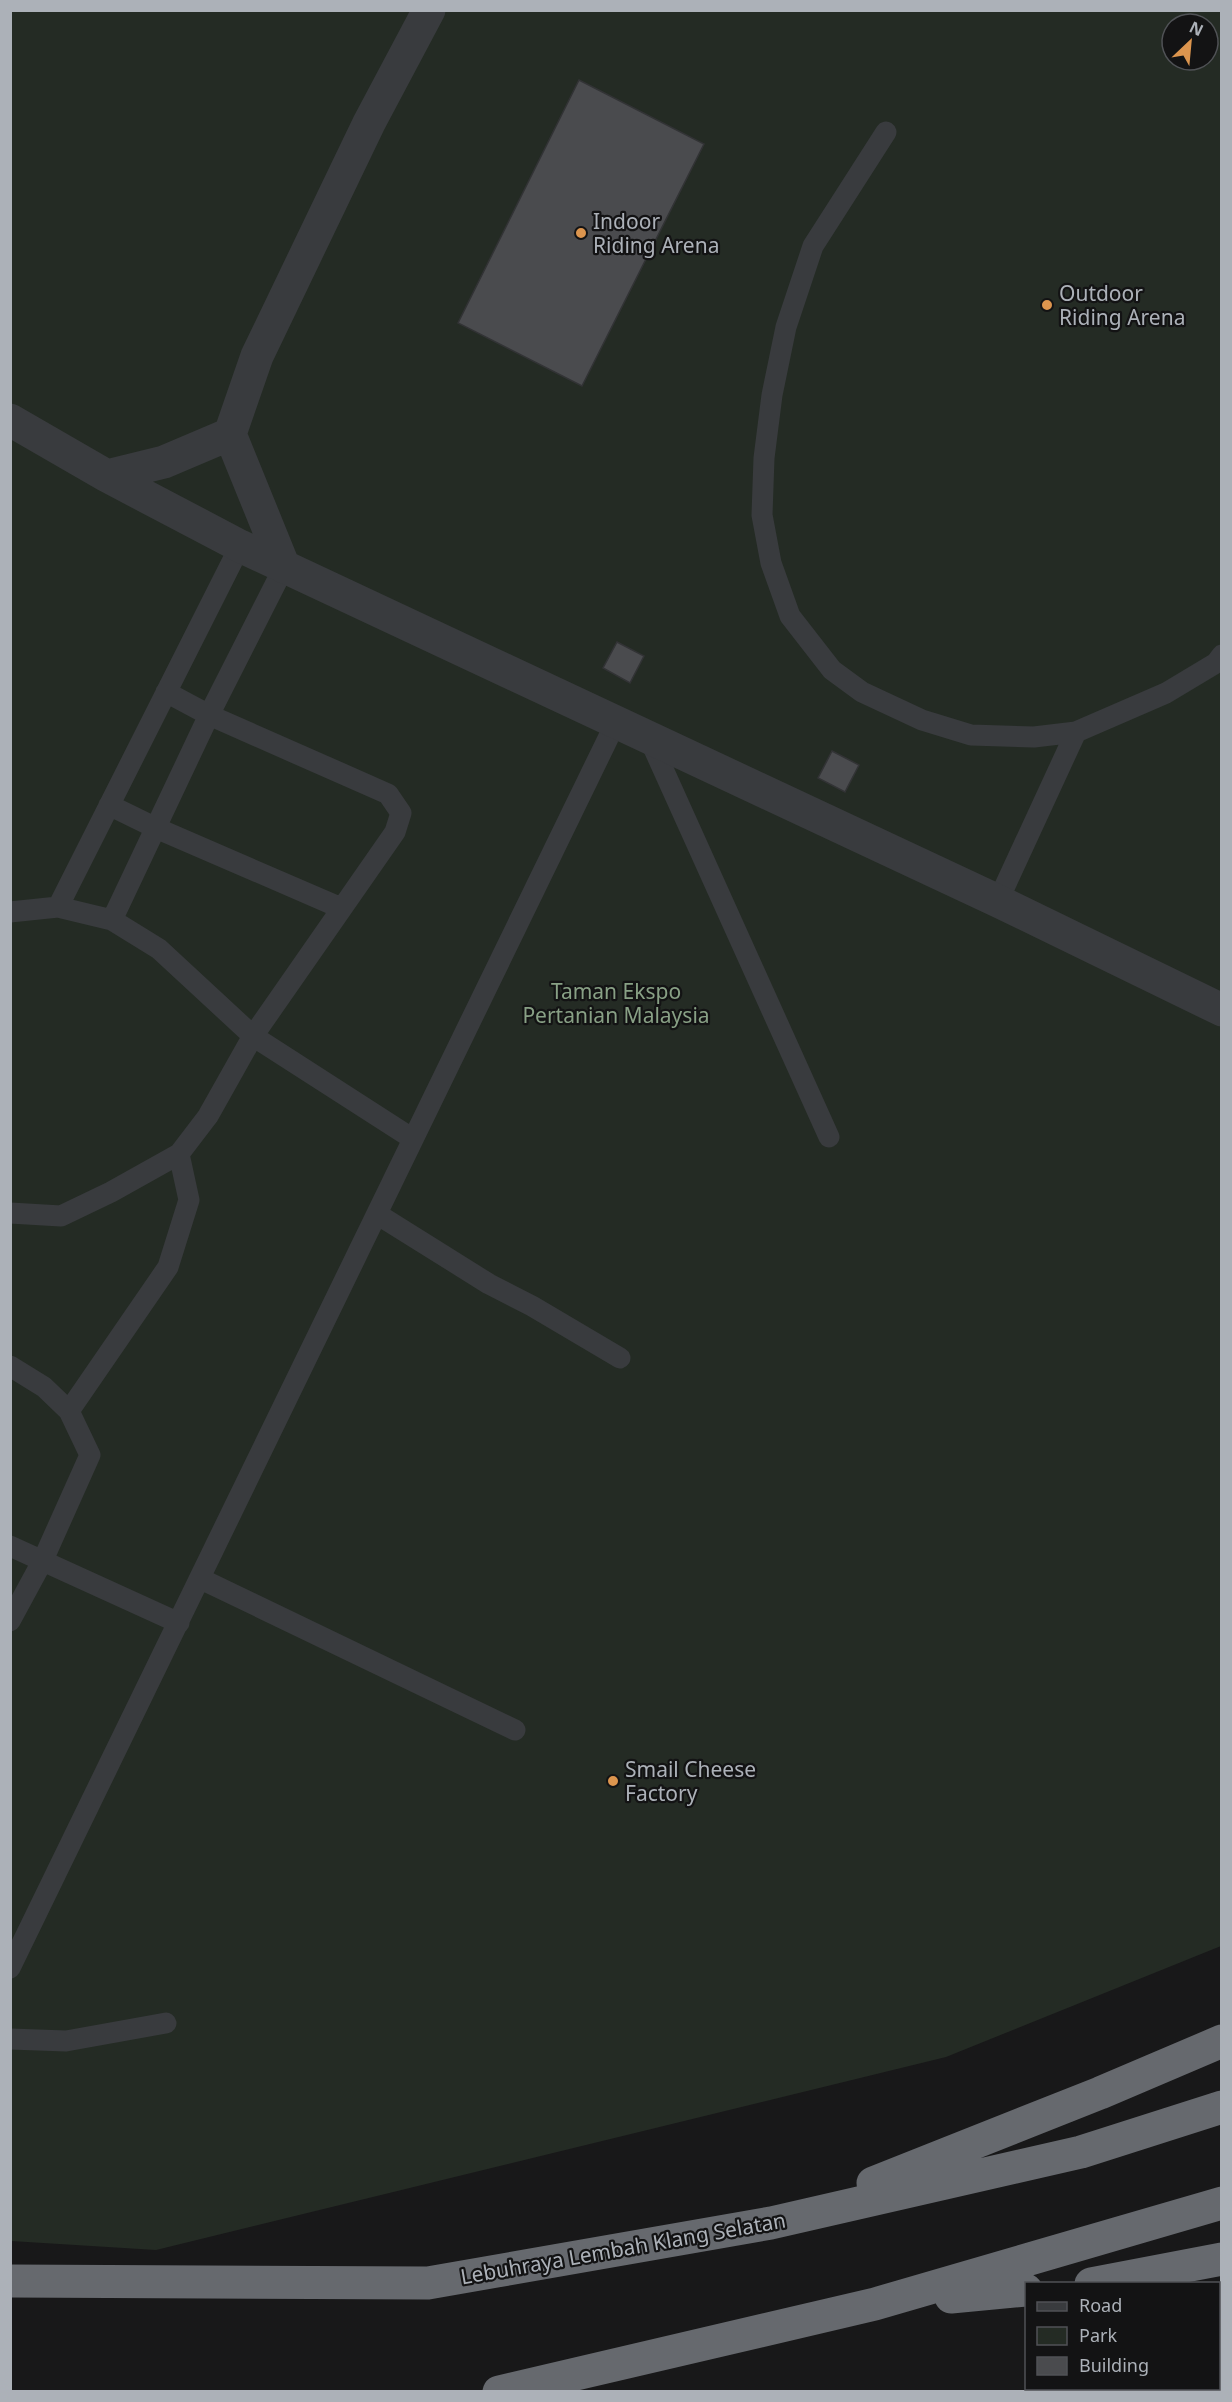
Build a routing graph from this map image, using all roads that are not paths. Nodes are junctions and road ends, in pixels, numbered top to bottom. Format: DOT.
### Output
graph roads {
  1 [pos="429,10"];
  2 [pos="886,132"];
  3 [pos="10,420"];
  4 [pos="230,434"];
  5 [pos="107,476"];
  6 [pos="240,546"];
  7 [pos="284,567"];
  8 [pos="1221,656"];
  9 [pos="166,692"];
  10 [pos="208,715"];
  11 [pos="616,722"];
  12 [pos="1076,732"];
  13 [pos="649,738"];
  14 [pos="109,805"];
  15 [pos="156,828"];
  16 [pos="998,901"];
  17 [pos="58,907"];
  18 [pos="341,908"];
  19 [pos="10,912"];
  20 [pos="112,920"];
  21 [pos="1221,1010"];
  22 [pos="253,1036"];
  23 [pos="829,1137"];
  24 [pos="413,1138"];
  25 [pos="179,1154"];
  26 [pos="10,1213"];
  27 [pos="377,1214"];
  28 [pos="620,1358"];
  29 [pos="10,1366"];
  30 [pos="69,1411"];
  31 [pos="10,1546"];
  32 [pos="42,1560"];
  33 [pos="201,1579"];
  34 [pos="10,1621"];
  35 [pos="180,1623"];
  36 [pos="515,1730"];
  37 [pos="10,1968"];
  38 [pos="166,2023"];
  39 [pos="10,2039"];
  40 [pos="1221,2041"];
  41 [pos="1221,2108"];
  42 [pos="1221,2203"];
  43 [pos="771,2223"];
  44 [pos="1221,2259"];
  45 [pos="10,2281"];
  46 [pos="1096,2282"];
  47 [pos="1025,2290"];
  48 [pos="875,2304"];
  49 [pos="500,2391"];
  1 -- 4 [label="street"];
  2 -- 12 [label="lane"];
  3 -- 5 [label="street"];
  4 -- 5 [label="street"];
  4 -- 7 [label="street"];
  5 -- 6 [label="street"];
  6 -- 7 [label="street"];
  6 -- 9 [label="lane"];
  7 -- 10 [label="lane"];
  7 -- 11 [label="street"];
  8 -- 12 [label="lane"];
  9 -- 10 [label="lane"];
  9 -- 14 [label="lane"];
  10 -- 15 [label="lane"];
  10 -- 18 [label="lane"];
  11 -- 13 [label="street"];
  11 -- 24 [label="lane"];
  12 -- 16 [label="lane"];
  13 -- 16 [label="street"];
  13 -- 23 [label="lane"];
  14 -- 15 [label="lane"];
  14 -- 17 [label="lane"];
  15 -- 18 [label="lane"];
  15 -- 20 [label="lane"];
  16 -- 21 [label="street"];
  17 -- 19 [label="lane"];
  17 -- 20 [label="lane"];
  18 -- 22 [label="lane"];
  20 -- 22 [label="lane"];
  22 -- 24 [label="lane"];
  22 -- 25 [label="lane"];
  24 -- 27 [label="lane"];
  25 -- 26 [label="lane"];
  25 -- 30 [label="lane"];
  27 -- 28 [label="lane"];
  27 -- 33 [label="lane"];
  29 -- 30 [label="lane"];
  30 -- 32 [label="lane"];
  31 -- 32 [label="lane"];
  32 -- 34 [label="lane"];
  32 -- 35 [label="lane"];
  33 -- 35 [label="lane"];
  33 -- 36 [label="lane"];
  35 -- 37 [label="lane"];
  38 -- 39 [label="lane"];
  40 -- 43 [label="highway"];
  41 -- 43 [label="highway, Lebuhraya Lembah Klang Selatan"];
  42 -- 48 [label="highway"];
  43 -- 45 [label="highway, Lebuhraya Lembah Klang Selatan"];
  44 -- 46 [label="highway"];
  47 -- 48 [label="highway"];
  48 -- 49 [label="highway"];
}
